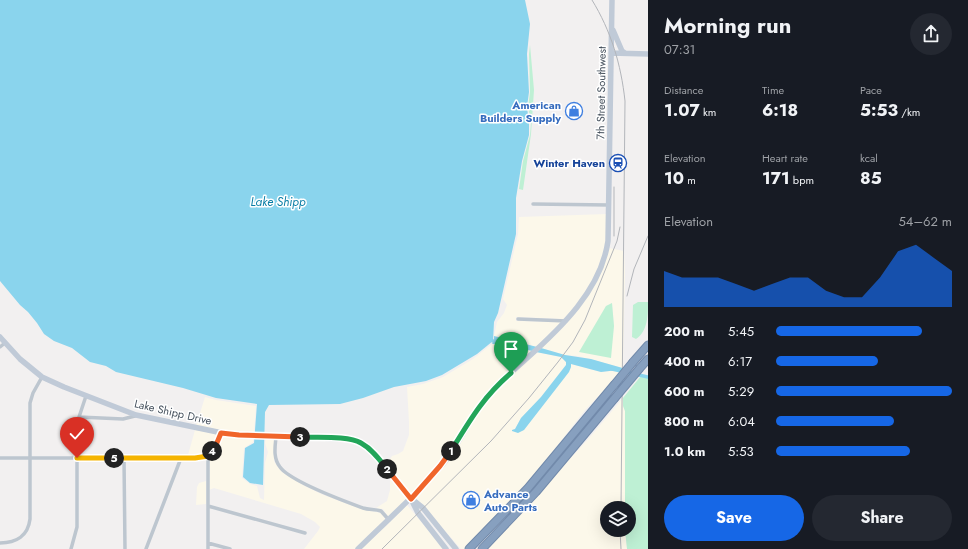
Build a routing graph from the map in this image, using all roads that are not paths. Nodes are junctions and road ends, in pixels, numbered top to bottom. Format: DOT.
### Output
graph roads {
  1 [pos="612,0"];
  2 [pos="612,27"];
  3 [pos="611,54"];
  4 [pos="626,54"];
  5 [pos="648,54"];
  6 [pos="533,204"];
  7 [pos="609,205"];
  8 [pos="518,319"];
  9 [pos="566,321"];
  10 [pos="0,337"];
  11 [pos="2,345"];
  12 [pos="648,345"];
  13 [pos="648,359"];
  14 [pos="42,376"];
  15 [pos="86,396"];
  16 [pos="136,415"];
  17 [pos="79,416"];
  18 [pos="221,433"];
  19 [pos="274,436"];
  20 [pos="208,456"];
  21 [pos="0,458"];
  22 [pos="30,458"];
  23 [pos="77,458"];
  24 [pos="124,458"];
  25 [pos="181,458"];
  26 [pos="411,499"];
  27 [pos="208,506"];
  28 [pos="389,520"];
  29 [pos="305,533"];
  30 [pos="0,543"];
  31 [pos="208,543"];
  32 [pos="71,549"];
  33 [pos="125,549"];
  34 [pos="146,549"];
  35 [pos="208,549"];
  36 [pos="230,549"];
  37 [pos="358,549"];
  38 [pos="446,549"];
  39 [pos="456,549"];
  40 [pos="469,549"];
  41 [pos="482,549"];
  1 -- 2 [label="street, 7th Street Southwest"];
  2 -- 3 [label="street, 7th Street Southwest"];
  2 -- 4 [label="street"];
  3 -- 4 [label="street"];
  3 -- 7 [label="street, 7th Street Southwest"];
  4 -- 5 [label="street"];
  6 -- 7 [label="street"];
  7 -- 9 [label="street, 7th Street Southwest"];
  8 -- 9 [label="street"];
  9 -- 26 [label="street, 7th Street Southwest"];
  10 -- 11 [label="street, Lake Shipp Drive"];
  11 -- 14 [label="street, Lake Shipp Drive"];
  12 -- 40 [label="highway, bridge"];
  13 -- 41 [label="highway, bridge"];
  14 -- 15 [label="street, Lake Shipp Drive"];
  14 -- 22 [label="street"];
  15 -- 16 [label="street, Lake Shipp Drive"];
  15 -- 17 [label="street"];
  16 -- 17 [label="street"];
  16 -- 18 [label="street, Lake Shipp Drive"];
  17 -- 23 [label="street"];
  18 -- 19 [label="street, Lake Shipp Drive"];
  18 -- 20 [label="street"];
  19 -- 26 [label="street, Lake Shipp Drive"];
  19 -- 28 [label="street"];
  20 -- 25 [label="street"];
  20 -- 27 [label="street"];
  21 -- 22 [label="street"];
  22 -- 23 [label="street"];
  22 -- 30 [label="street"];
  23 -- 24 [label="street"];
  23 -- 32 [label="street"];
  24 -- 25 [label="street"];
  24 -- 33 [label="street"];
  25 -- 34 [label="street"];
  26 -- 28 [label="street, 7th Street Southwest"];
  26 -- 38 [label="street"];
  26 -- 39 [label="street"];
  27 -- 29 [label="street"];
  27 -- 31 [label="street"];
  28 -- 37 [label="street, 7th Street Southwest"];
  31 -- 35 [label="street"];
  31 -- 36 [label="street"];
}
